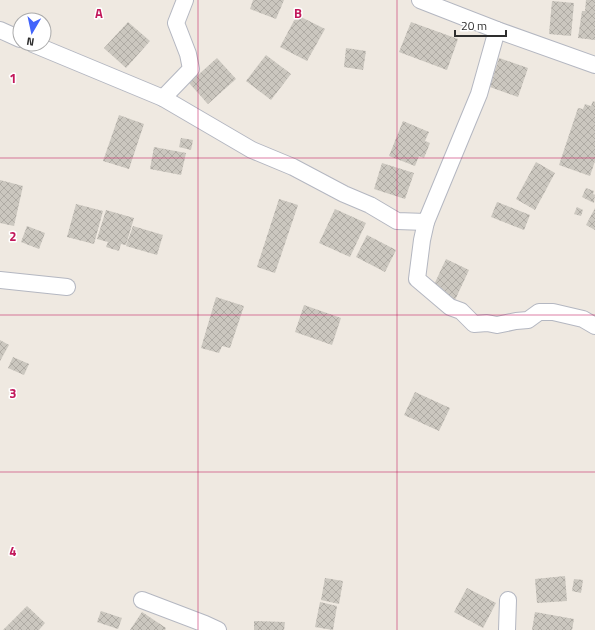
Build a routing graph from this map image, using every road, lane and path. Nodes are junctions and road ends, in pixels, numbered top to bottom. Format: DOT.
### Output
graph roads {
  1 [pos="185,0"];
  2 [pos="420,0"];
  3 [pos="0,30"];
  4 [pos="496,30"];
  5 [pos="12,35"];
  6 [pos="52,52"];
  7 [pos="595,64"];
  8 [pos="163,98"];
  9 [pos="426,222"];
  10 [pos="0,280"];
  11 [pos="67,287"];
  12 [pos="595,326"];
  13 [pos="142,600"];
  14 [pos="508,600"];
  15 [pos="218,630"];
  16 [pos="507,630"];
  1 -- 8 [label="street"];
  2 -- 4 [label="street"];
  3 -- 5 [label="street"];
  4 -- 7 [label="street"];
  4 -- 9 [label="street"];
  6 -- 8 [label="street"];
  8 -- 9 [label="street"];
  9 -- 12 [label="street"];
  10 -- 11 [label="street"];
  13 -- 15 [label="street"];
  14 -- 16 [label="street"];
}
